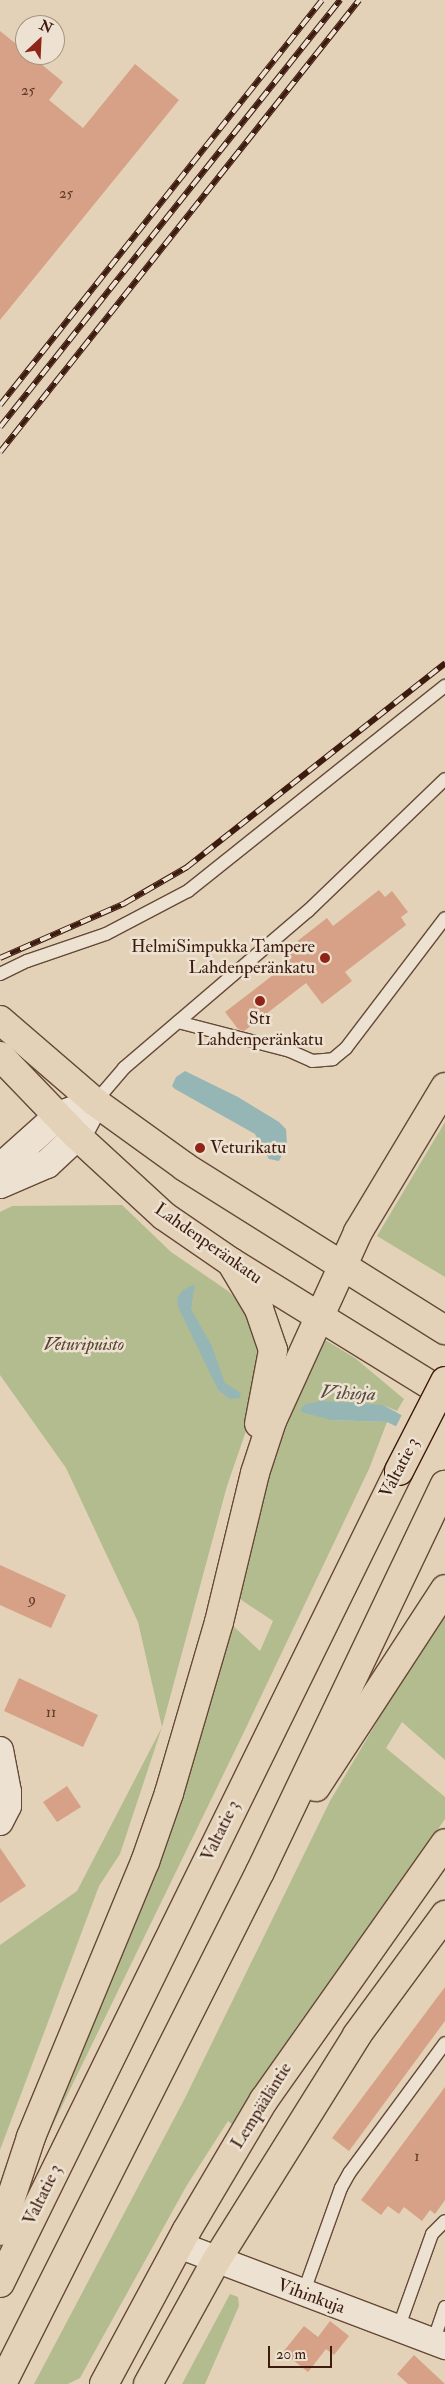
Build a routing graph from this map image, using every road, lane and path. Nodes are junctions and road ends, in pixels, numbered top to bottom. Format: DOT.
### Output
graph roads {
  1 [pos="445,686"];
  2 [pos="445,779"];
  3 [pos="445,918"];
  4 [pos="0,974"];
  5 [pos="0,1020"];
  6 [pos="178,1022"];
  7 [pos="0,1056"];
  8 [pos="445,1087"];
  9 [pos="95,1102"];
  10 [pos="58,1116"];
  11 [pos="77,1136"];
  12 [pos="0,1168"];
  13 [pos="0,1184"];
  14 [pos="231,1262"];
  15 [pos="342,1268"];
  16 [pos="321,1318"];
  17 [pos="445,1330"];
  18 [pos="445,1381"];
  19 [pos="445,1394"];
  20 [pos="254,1473"];
  21 [pos="443,1489"];
  22 [pos="445,1589"];
  23 [pos="0,1750"];
  24 [pos="0,1822"];
  25 [pos="445,1843"];
  26 [pos="260,1872"];
  27 [pos="445,1915"];
  28 [pos="445,2043"];
  29 [pos="445,2221"];
  30 [pos="0,2231"];
  31 [pos="179,2246"];
  32 [pos="216,2261"];
  33 [pos="0,2283"];
  34 [pos="303,2294"];
  35 [pos="445,2307"];
  36 [pos="398,2329"];
  37 [pos="439,2344"];
  38 [pos="2,2384"];
  39 [pos="104,2384"];
  40 [pos="148,2384"];
  1 -- 4 [label="lane"];
  2 -- 6 [label="lane"];
  3 -- 6 [label="lane"];
  5 -- 9 [label="main road"];
  6 -- 9 [label="lane"];
  7 -- 10 [label="main road, Lahdenperänkatu"];
  8 -- 15 [label="main road"];
  9 -- 10 [label="street"];
  9 -- 11 [label="street"];
  9 -- 15 [label="main road"];
  10 -- 11 [label="main road, Lahdenperänkatu"];
  10 -- 12 [label="street"];
  11 -- 13 [label="street"];
  11 -- 14 [label="main road, Lahdenperänkatu"];
  14 -- 16 [label="main road, Lahdenperänkatu"];
  14 -- 20 [label="main road"];
  15 -- 16 [label="main road"];
  15 -- 17 [label="main road"];
  16 -- 19 [label="main road, Lahdenperänkatu"];
  16 -- 20 [label="main road"];
  18 -- 33 [label="main road, Valtatie 3, bridge"];
  20 -- 30 [label="main road"];
  21 -- 26 [label="main road"];
  22 -- 26 [label="main road"];
  23 -- 24 [label="street"];
  25 -- 31 [label="main road, Lempääläntie"];
  26 -- 38 [label="main road"];
  27 -- 32 [label="main road"];
  28 -- 34 [label="lane"];
  29 -- 36 [label="lane"];
  31 -- 32 [label="street, Vihinkuja"];
  31 -- 39 [label="main road, Lempääläntie"];
  32 -- 34 [label="street, Vihinkuja"];
  32 -- 40 [label="main road"];
  34 -- 36 [label="street, Vihinkuja"];
  35 -- 37 [label="lane"];
  36 -- 37 [label="street, Vihinkuja"];
}
